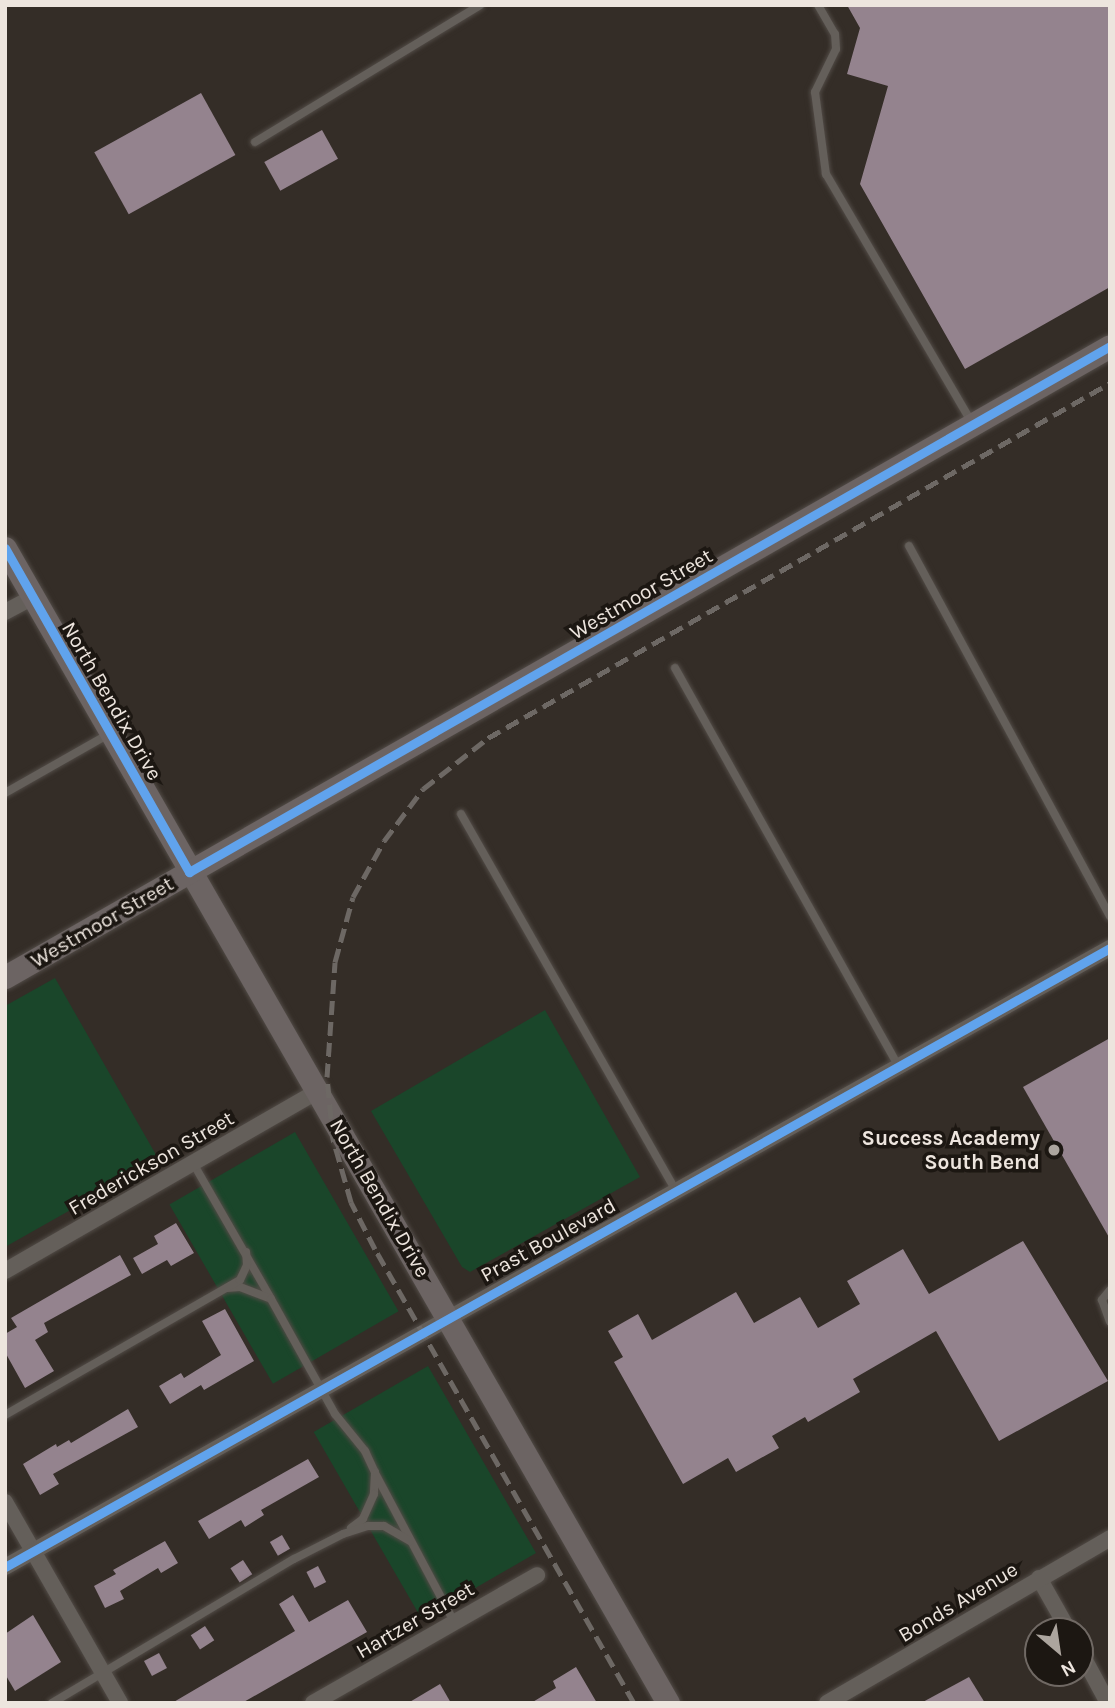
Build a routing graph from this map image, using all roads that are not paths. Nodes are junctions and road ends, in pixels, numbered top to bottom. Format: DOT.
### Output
graph roads {
  1 [pos="480,5"];
  2 [pos="818,5"];
  3 [pos="255,142"];
  4 [pos="1110,346"];
  5 [pos="973,424"];
  6 [pos="908,546"];
  7 [pos="5,548"];
  8 [pos="33,597"];
  9 [pos="5,612"];
  10 [pos="675,668"];
  11 [pos="110,733"];
  12 [pos="5,793"];
  13 [pos="461,814"];
  14 [pos="189,872"];
  15 [pos="1110,916"];
  16 [pos="1110,948"];
  17 [pos="5,977"];
  18 [pos="898,1066"];
  19 [pos="318,1091"];
  20 [pos="193,1163"];
  21 [pos="675,1189"];
  22 [pos="246,1252"];
  23 [pos="5,1271"];
  24 [pos="228,1288"];
  25 [pos="1110,1290"];
  26 [pos="271,1299"];
  27 [pos="448,1316"];
  28 [pos="1110,1322"];
  29 [pos="320,1388"];
  30 [pos="5,1415"];
  31 [pos="375,1472"];
  32 [pos="5,1502"];
  33 [pos="343,1534"];
  34 [pos="1110,1538"];
  35 [pos="410,1541"];
  36 [pos="34,1552"];
  37 [pos="5,1567"];
  38 [pos="537,1575"];
  39 [pos="1039,1578"];
  40 [pos="1061,1617"];
  41 [pos="454,1622"];
  42 [pos="103,1673"];
  43 [pos="1094,1677"];
  44 [pos="52,1703"];
  45 [pos="120,1703"];
  46 [pos="313,1703"];
  47 [pos="668,1703"];
  48 [pos="827,1703"];
  49 [pos="1108,1703"];
  1 -- 3 [label="lane"];
  2 -- 5 [label="lane"];
  4 -- 5 [label="street, Westmoor Street"];
  5 -- 14 [label="street, Westmoor Street"];
  6 -- 15 [label="lane"];
  7 -- 8 [label="street, North Bendix Drive"];
  8 -- 9 [label="street"];
  8 -- 11 [label="street, North Bendix Drive"];
  10 -- 18 [label="lane"];
  11 -- 12 [label="lane"];
  11 -- 14 [label="street, North Bendix Drive"];
  13 -- 21 [label="lane"];
  14 -- 17 [label="street, Westmoor Street"];
  14 -- 19 [label="street, North Bendix Drive"];
  16 -- 18 [label="street, Prast Boulevard"];
  18 -- 21 [label="street, Prast Boulevard"];
  19 -- 20 [label="street, Frederickson Street"];
  19 -- 27 [label="street, North Bendix Drive"];
  20 -- 22 [label="lane"];
  20 -- 23 [label="street, Frederickson Street"];
  21 -- 27 [label="street, Prast Boulevard"];
  22 -- 24 [label="lane"];
  22 -- 26 [label="lane"];
  24 -- 26 [label="lane"];
  24 -- 30 [label="lane"];
  25 -- 28 [label="lane"];
  26 -- 29 [label="lane"];
  27 -- 29 [label="street, Prast Boulevard"];
  27 -- 47 [label="street, North Bendix Drive"];
  29 -- 31 [label="lane"];
  29 -- 36 [label="street, Prast Boulevard"];
  31 -- 33 [label="lane"];
  31 -- 35 [label="lane"];
  32 -- 36 [label="street"];
  33 -- 35 [label="lane"];
  33 -- 42 [label="lane"];
  34 -- 39 [label="street, Bonds Avenue"];
  35 -- 41 [label="lane"];
  36 -- 37 [label="street, Prast Boulevard"];
  36 -- 42 [label="street"];
  38 -- 41 [label="street, Hartzer Street"];
  39 -- 40 [label="street"];
  39 -- 48 [label="street, Bonds Avenue"];
  41 -- 46 [label="street, Hartzer Street"];
  42 -- 44 [label="lane"];
  42 -- 45 [label="street"];
  43 -- 49 [label="street"];
}
